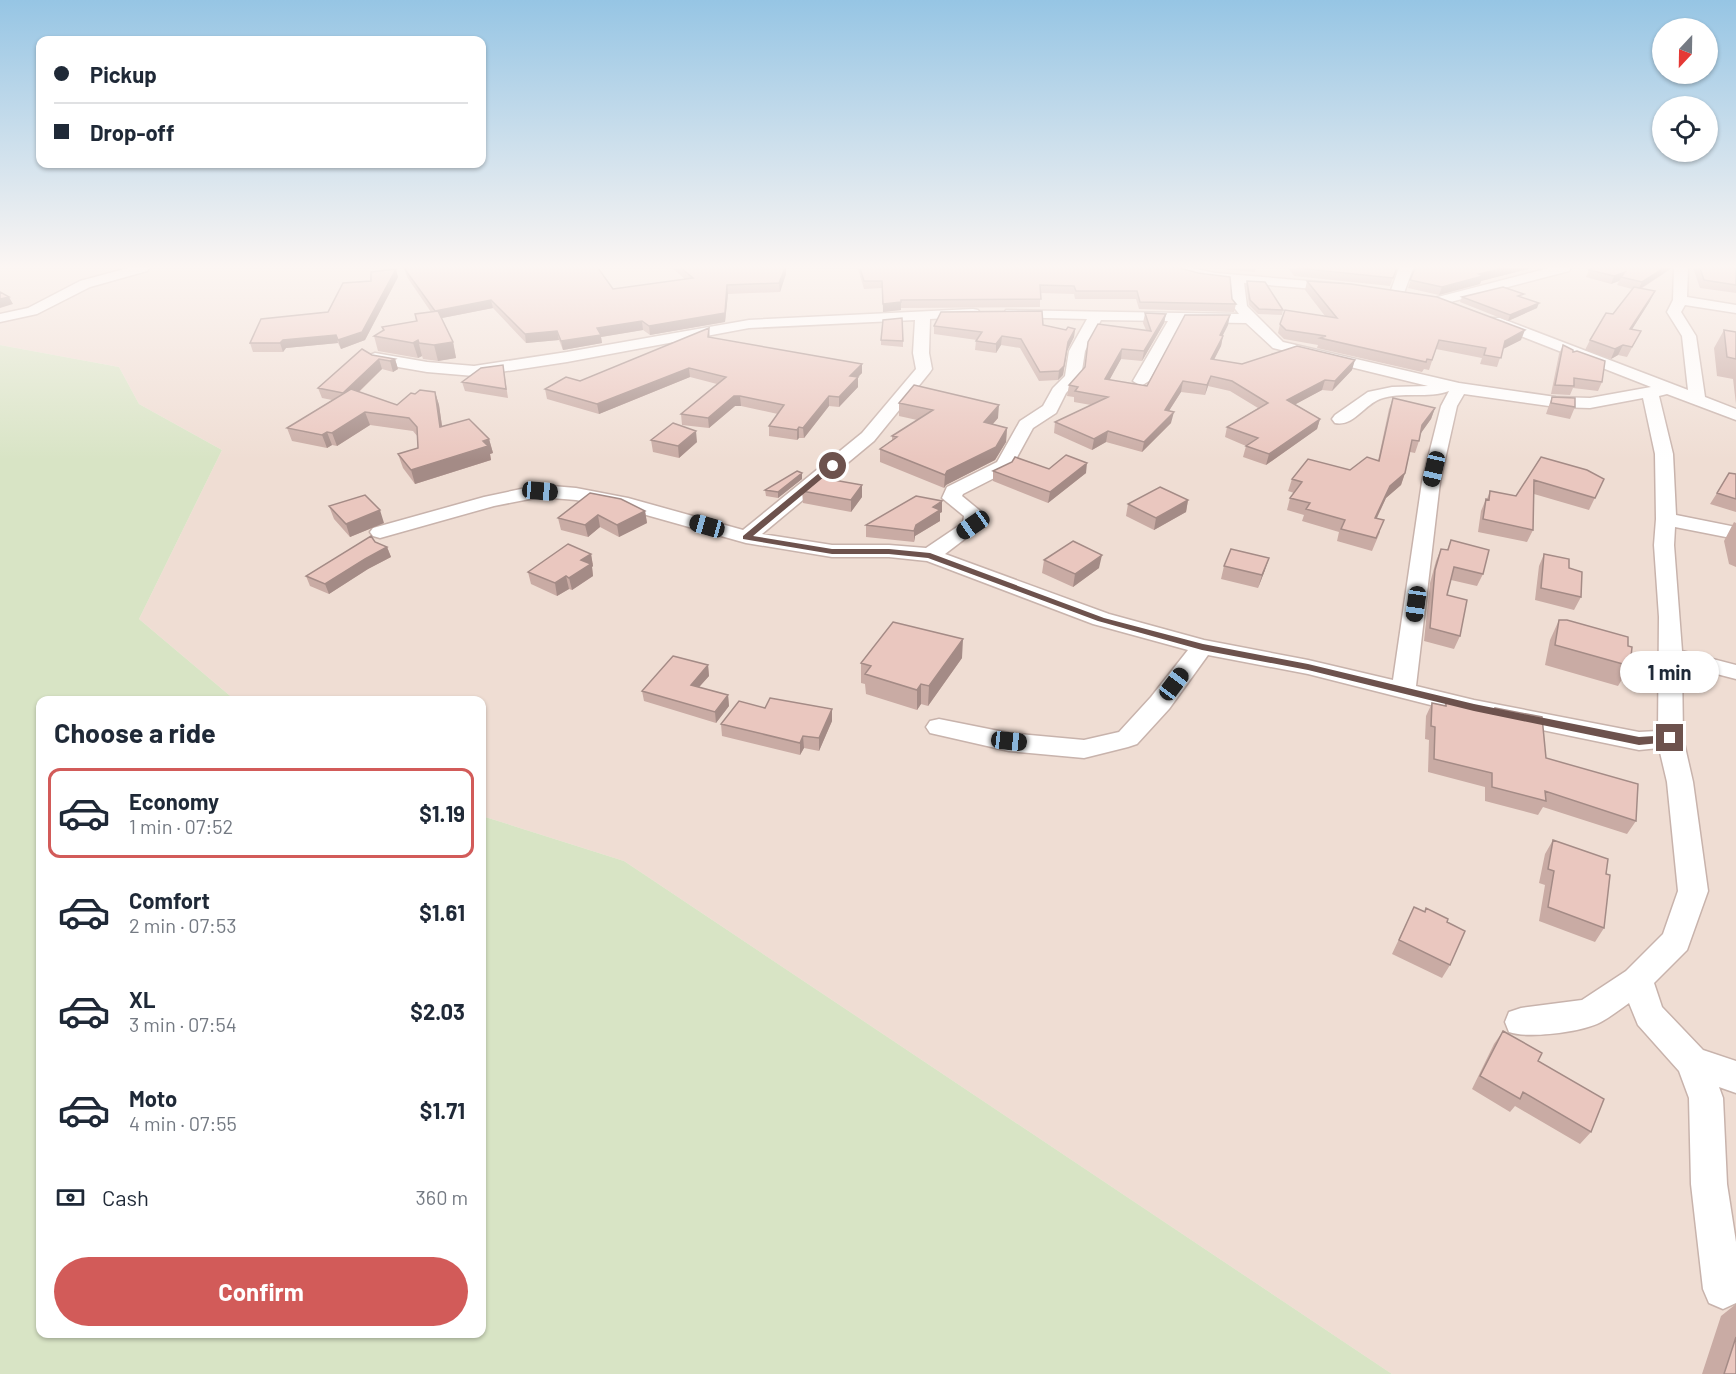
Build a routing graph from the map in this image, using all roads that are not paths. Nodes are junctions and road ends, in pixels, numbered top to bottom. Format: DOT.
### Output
graph roads {
  1 [pos="705,332"];
  2 [pos="922,332"];
  3 [pos="1087,332"];
  4 [pos="1169,332"];
  5 [pos="1264,332"];
  6 [pos="1524,332"];
  7 [pos="1687,332"];
  8 [pos="375,358"];
  9 [pos="1141,381"];
  10 [pos="1459,388"];
  11 [pos="1671,388"];
  12 [pos="1650,393"];
  13 [pos="1697,400"];
  14 [pos="1736,415"];
  15 [pos="1341,419"];
  16 [pos="1666,519"];
  17 [pos="380,532"];
  18 [pos="1736,533"];
  19 [pos="746,537"];
  20 [pos="930,555"];
  21 [pos="1202,647"];
  22 [pos="1670,656"];
  23 [pos="1736,672"];
  24 [pos="1404,689"];
  25 [pos="939,727"];
  26 [pos="1670,738"];
  27 [pos="1637,980"];
  28 [pos="1521,1022"];
  29 [pos="1692,1062"];
  30 [pos="1736,1077"];
  31 [pos="1723,1290"];
  1 -- 8 [label="street"];
  2 -- 19 [label="street"];
  3 -- 20 [label="street"];
  4 -- 9 [label="street"];
  5 -- 10 [label="street"];
  6 -- 11 [label="street"];
  7 -- 13 [label="street"];
  10 -- 12 [label="street"];
  10 -- 15 [label="street"];
  10 -- 24 [label="street"];
  11 -- 12 [label="street"];
  11 -- 13 [label="street"];
  12 -- 16 [label="street"];
  13 -- 14 [label="street"];
  16 -- 18 [label="street"];
  16 -- 22 [label="street"];
  17 -- 19 [label="street"];
  19 -- 20 [label="street"];
  20 -- 21 [label="street"];
  21 -- 24 [label="street"];
  21 -- 25 [label="street"];
  22 -- 23 [label="street"];
  22 -- 26 [label="street"];
  24 -- 26 [label="street"];
  26 -- 27 [label="street"];
  27 -- 28 [label="street"];
  27 -- 29 [label="street"];
  29 -- 30 [label="street"];
  29 -- 31 [label="street"];
}
